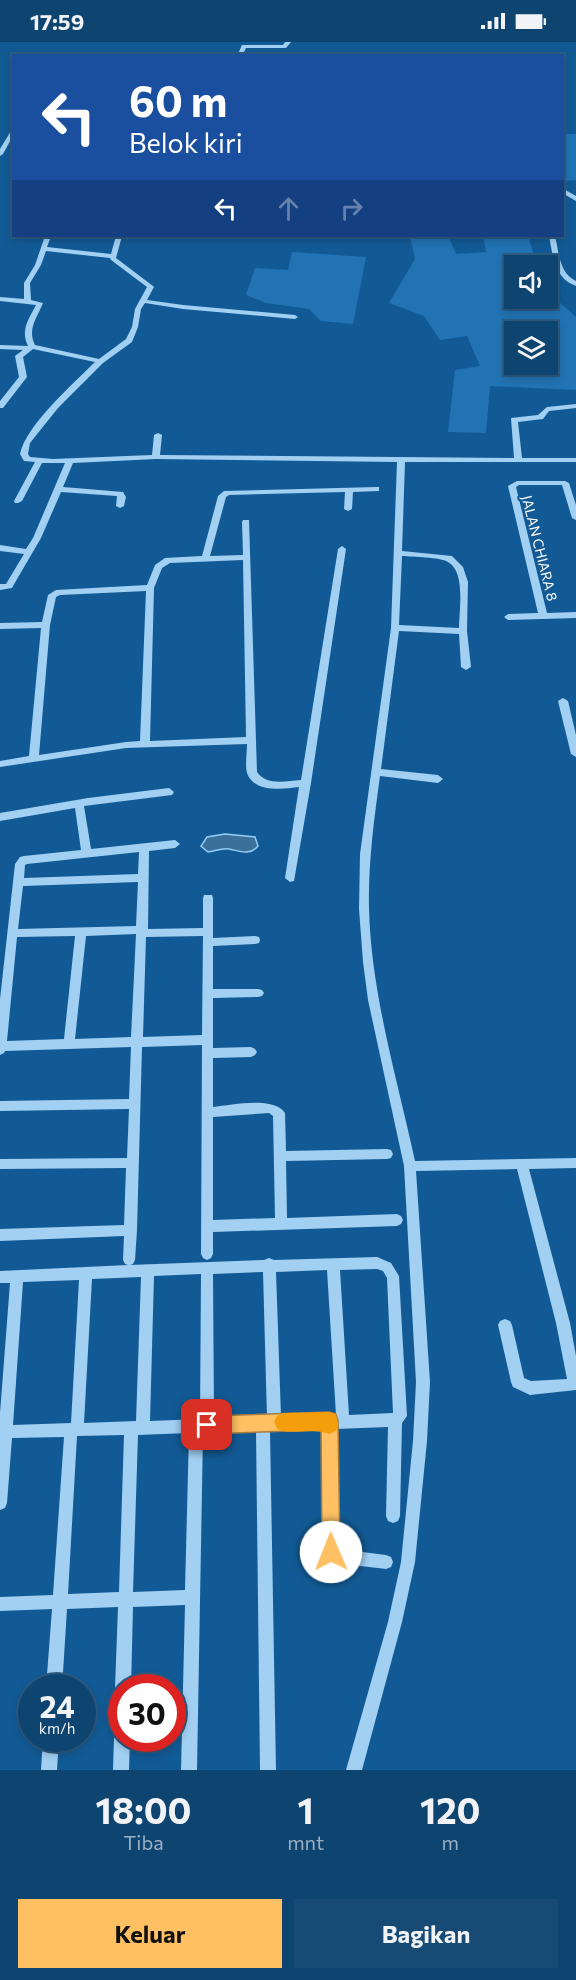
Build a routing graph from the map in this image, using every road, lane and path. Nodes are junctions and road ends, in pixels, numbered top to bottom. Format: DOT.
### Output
graph roads {
  1 [pos="288,42"];
  2 [pos="241,54"];
  3 [pos="12,132"];
  4 [pos="2,153"];
  5 [pos="48,237"];
  6 [pos="119,237"];
  7 [pos="552,237"];
  8 [pos="42,249"];
  9 [pos="112,256"];
  10 [pos="576,284"];
  11 [pos="0,299"];
  12 [pos="28,301"];
  13 [pos="144,301"];
  14 [pos="295,316"];
  15 [pos="0,347"];
  16 [pos="30,347"];
  17 [pos="100,361"];
  18 [pos="0,406"];
  19 [pos="576,406"];
  20 [pos="158,435"];
  21 [pos="156,457"];
  22 [pos="70,460"];
  23 [pos="401,460"];
  24 [pos="576,460"];
  25 [pos="39,461"];
  26 [pos="518,461"];
  27 [pos="57,489"];
  28 [pos="376,489"];
  29 [pos="349,490"];
  30 [pos="18,501"];
  31 [pos="120,506"];
  32 [pos="348,509"];
  33 [pos="576,518"];
  34 [pos="246,522"];
  35 [pos="0,548"];
  36 [pos="342,549"];
  37 [pos="29,552"];
  38 [pos="399,553"];
  39 [pos="247,557"];
  40 [pos="205,559"];
  41 [pos="0,587"];
  42 [pos="150,588"];
  43 [pos="576,615"];
  44 [pos="543,616"];
  45 [pos="508,617"];
  46 [pos="46,625"];
  47 [pos="0,626"];
  48 [pos="395,628"];
  49 [pos="463,631"];
  50 [pos="466,667"];
  51 [pos="563,701"];
  52 [pos="251,740"];
  53 [pos="145,744"];
  54 [pos="576,754"];
  55 [pos="34,757"];
  56 [pos="0,764"];
  57 [pos="376,772"];
  58 [pos="438,779"];
  59 [pos="306,783"];
  60 [pos="169,792"];
  61 [pos="79,804"];
  62 [pos="0,817"];
  63 [pos="175,844"];
  64 [pos="144,848"];
  65 [pos="86,852"];
  66 [pos="143,878"];
  67 [pos="290,878"];
  68 [pos="18,882"];
  69 [pos="208,898"];
  70 [pos="81,931"];
  71 [pos="143,931"];
  72 [pos="13,933"];
  73 [pos="208,937"];
  74 [pos="255,940"];
  75 [pos="258,993"];
  76 [pos="208,994"];
  77 [pos="208,1040"];
  78 [pos="139,1042"];
  79 [pos="69,1044"];
  80 [pos="0,1048"];
  81 [pos="251,1052"];
  82 [pos="208,1053"];
  83 [pos="136,1104"];
  84 [pos="0,1106"];
  85 [pos="209,1112"];
  86 [pos="387,1155"];
  87 [pos="280,1156"];
  88 [pos="134,1163"];
  89 [pos="576,1163"];
  90 [pos="0,1164"];
  91 [pos="522,1164"];
  92 [pos="410,1166"];
  93 [pos="397,1220"];
  94 [pos="281,1224"];
  95 [pos="208,1226"];
  96 [pos="131,1230"];
  97 [pos="0,1235"];
  98 [pos="129,1260"];
  99 [pos="207,1261"];
  100 [pos="333,1263"];
  101 [pos="269,1264"];
  102 [pos="148,1272"];
  103 [pos="86,1274"];
  104 [pos="0,1277"];
  105 [pos="17,1277"];
  106 [pos="505,1325"];
  107 [pos="575,1380"];
  108 [pos="336,1420"];
  109 [pos="395,1420"];
  110 [pos="268,1423"];
  111 [pos="201,1425"];
  112 [pos="137,1427"];
  113 [pos="74,1429"];
  114 [pos="3,1432"];
  115 [pos="0,1503"];
  116 [pos="393,1516"];
  117 [pos="386,1562"];
  118 [pos="192,1597"];
  119 [pos="126,1599"];
  120 [pos="60,1602"];
  121 [pos="0,1604"];
  122 [pos="55,1674"];
  123 [pos="123,1674"];
  124 [pos="50,1752"];
  125 [pos="122,1752"];
  126 [pos="49,1770"];
  127 [pos="121,1770"];
  128 [pos="189,1770"];
  129 [pos="268,1770"];
  130 [pos="354,1770"];
  1 -- 2 [label="street"];
  3 -- 4 [label="street"];
  5 -- 8 [label="street"];
  6 -- 9 [label="street"];
  7 -- 10 [label="street"];
  8 -- 9 [label="street"];
  8 -- 12 [label="street"];
  9 -- 13 [label="street"];
  11 -- 12 [label="street"];
  12 -- 16 [label="street"];
  13 -- 14 [label="street"];
  13 -- 17 [label="street"];
  15 -- 16 [label="street"];
  16 -- 17 [label="street"];
  16 -- 18 [label="street"];
  17 -- 25 [label="street"];
  19 -- 26 [label="street"];
  20 -- 21 [label="street"];
  21 -- 22 [label="street"];
  21 -- 23 [label="street"];
  22 -- 25 [label="street"];
  22 -- 27 [label="street"];
  23 -- 26 [label="street"];
  23 -- 38 [label="street"];
  24 -- 26 [label="street"];
  25 -- 30 [label="street"];
  27 -- 31 [label="street"];
  27 -- 37 [label="street"];
  28 -- 29 [label="street"];
  29 -- 32 [label="street"];
  29 -- 40 [label="street"];
  33 -- 44 [label="street, JALAN CHIARA 8"];
  34 -- 39 [label="street"];
  35 -- 37 [label="street"];
  36 -- 59 [label="street"];
  37 -- 41 [label="street"];
  38 -- 48 [label="street"];
  38 -- 49 [label="street"];
  39 -- 40 [label="street"];
  39 -- 52 [label="street"];
  40 -- 42 [label="street"];
  42 -- 46 [label="street"];
  42 -- 53 [label="street"];
  43 -- 44 [label="street"];
  44 -- 45 [label="street"];
  46 -- 47 [label="street"];
  46 -- 55 [label="street"];
  48 -- 49 [label="street"];
  48 -- 57 [label="street"];
  49 -- 50 [label="street"];
  51 -- 54 [label="street"];
  52 -- 53 [label="street"];
  52 -- 59 [label="street"];
  53 -- 55 [label="street"];
  55 -- 56 [label="street"];
  57 -- 58 [label="street"];
  57 -- 92 [label="street"];
  59 -- 67 [label="street"];
  60 -- 61 [label="street"];
  61 -- 62 [label="street"];
  61 -- 65 [label="street"];
  63 -- 64 [label="street"];
  64 -- 65 [label="street"];
  64 -- 66 [label="street"];
  65 -- 68 [label="street"];
  66 -- 68 [label="street"];
  66 -- 71 [label="street"];
  68 -- 72 [label="street"];
  69 -- 73 [label="street"];
  70 -- 71 [label="street"];
  70 -- 72 [label="street"];
  70 -- 79 [label="street"];
  71 -- 73 [label="street"];
  71 -- 78 [label="street"];
  72 -- 80 [label="street"];
  73 -- 74 [label="street"];
  73 -- 76 [label="street"];
  75 -- 76 [label="street"];
  76 -- 77 [label="street"];
  77 -- 78 [label="street"];
  77 -- 82 [label="street"];
  78 -- 79 [label="street"];
  78 -- 83 [label="street"];
  79 -- 80 [label="street"];
  81 -- 82 [label="street"];
  82 -- 85 [label="street"];
  83 -- 84 [label="street"];
  83 -- 88 [label="street"];
  85 -- 87 [label="street"];
  85 -- 95 [label="street"];
  86 -- 87 [label="street"];
  87 -- 94 [label="street"];
  88 -- 90 [label="street"];
  88 -- 96 [label="street"];
  89 -- 91 [label="street"];
  91 -- 92 [label="street"];
  91 -- 107 [label="street"];
  92 -- 130 [label="street"];
  93 -- 94 [label="street"];
  94 -- 95 [label="street"];
  95 -- 99 [label="street"];
  96 -- 97 [label="street"];
  96 -- 98 [label="street"];
  99 -- 101 [label="street"];
  99 -- 102 [label="street"];
  99 -- 111 [label="street"];
  100 -- 101 [label="street"];
  100 -- 108 [label="street"];
  100 -- 109 [label="street"];
  101 -- 110 [label="street"];
  102 -- 103 [label="street"];
  102 -- 112 [label="street"];
  103 -- 105 [label="street"];
  103 -- 113 [label="street"];
  104 -- 105 [label="street"];
  105 -- 114 [label="street"];
  106 -- 107 [label="street"];
  108 -- 109 [label="street"];
  108 -- 110 [label="street"];
  108 -- 117 [label="street"];
  109 -- 116 [label="street"];
  110 -- 111 [label="street"];
  110 -- 129 [label="street"];
  111 -- 112 [label="street"];
  111 -- 118 [label="street"];
  112 -- 113 [label="street"];
  112 -- 119 [label="street"];
  113 -- 114 [label="street"];
  113 -- 120 [label="street"];
  114 -- 115 [label="street"];
  118 -- 119 [label="street"];
  118 -- 128 [label="street"];
  119 -- 120 [label="street"];
  119 -- 123 [label="street"];
  120 -- 121 [label="street"];
  120 -- 122 [label="street"];
  124 -- 126 [label="street"];
  125 -- 127 [label="street"];
}
